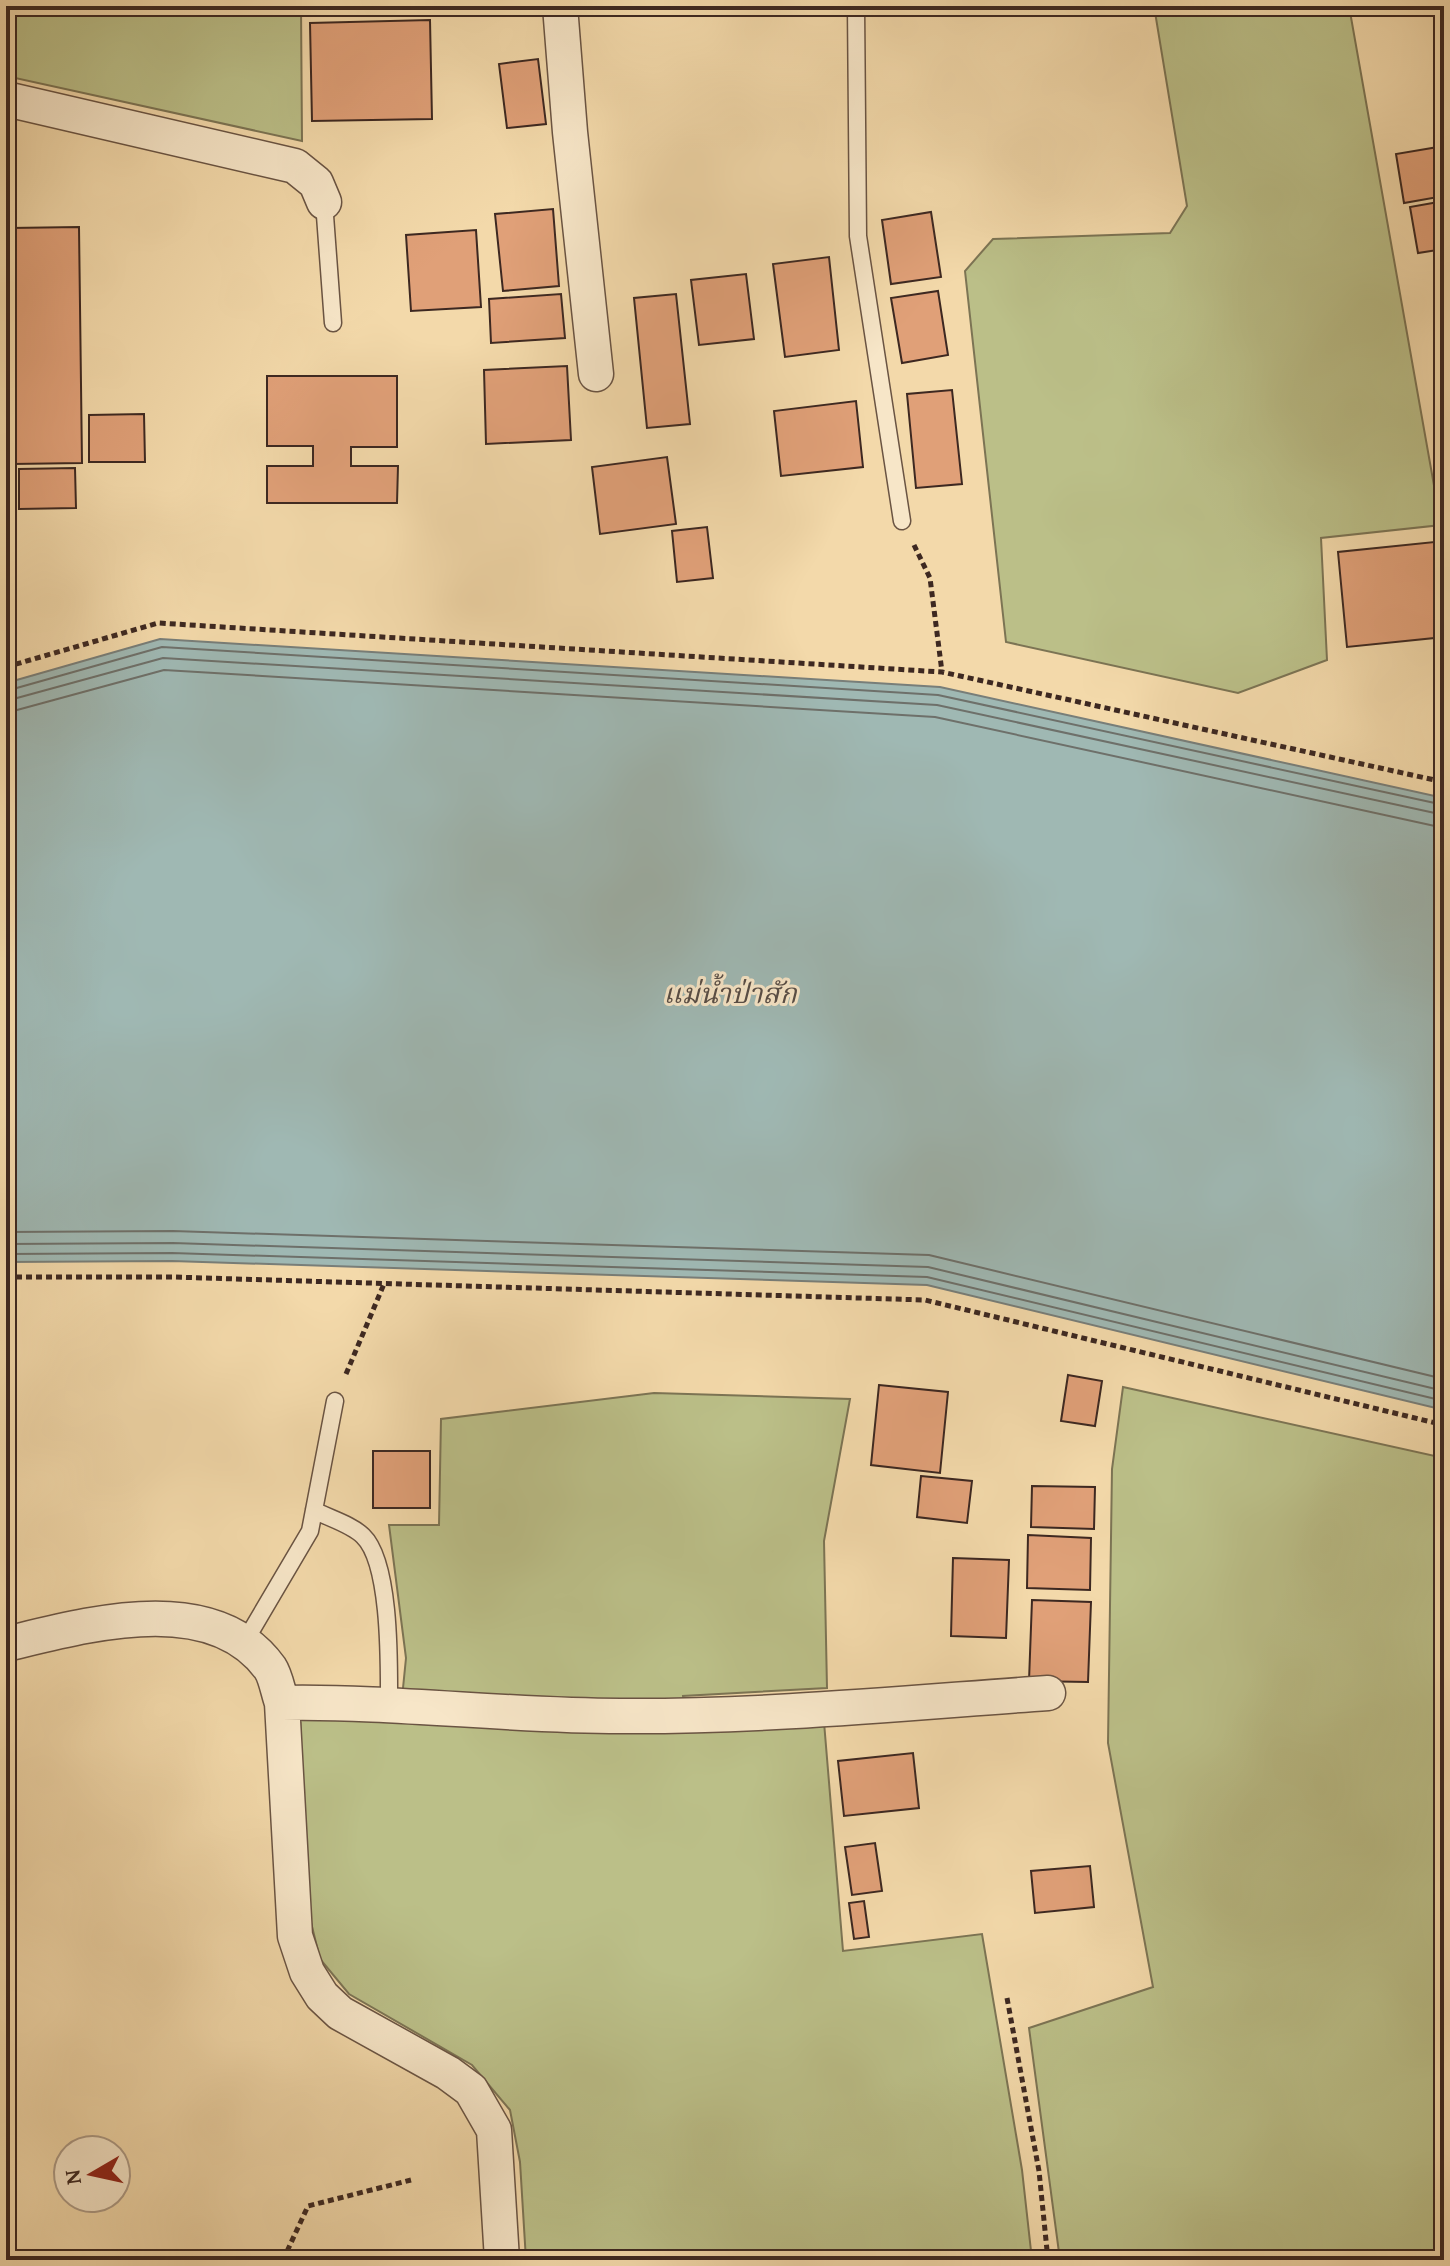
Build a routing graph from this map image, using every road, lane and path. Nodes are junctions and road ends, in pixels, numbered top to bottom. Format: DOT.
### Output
graph roads {
  1 [pos="560,6"];
  2 [pos="856,6"];
  3 [pos="6,99"];
  4 [pos="324,202"];
  5 [pos="333,323"];
  6 [pos="596,374"];
  7 [pos="902,521"];
  8 [pos="6,667"];
  9 [pos="942,672"];
  10 [pos="1444,782"];
  11 [pos="6,1277"];
  12 [pos="384,1283"];
  13 [pos="335,1401"];
  14 [pos="1444,1425"];
  15 [pos="314,1510"];
  16 [pos="244,1643"];
  17 [pos="6,1644"];
  18 [pos="1048,1693"];
  19 [pos="282,1703"];
  20 [pos="389,1704"];
  21 [pos="1007,1998"];
  22 [pos="411,2180"];
  23 [pos="283,2260"];
  24 [pos="502,2260"];
  25 [pos="1048,2260"];
  1 -- 6 [label="street"];
  2 -- 7 [label="lane"];
  3 -- 4 [label="street"];
  4 -- 5 [label="lane"];
  7 -- 9 [label="path"];
  8 -- 9 [label="path"];
  9 -- 10 [label="path"];
  11 -- 12 [label="path"];
  12 -- 13 [label="path"];
  12 -- 14 [label="path"];
  13 -- 15 [label="lane"];
  15 -- 16 [label="lane"];
  15 -- 20 [label="lane"];
  16 -- 17 [label="street"];
  16 -- 19 [label="street"];
  18 -- 20 [label="street"];
  19 -- 20 [label="street"];
  19 -- 24 [label="street"];
  21 -- 25 [label="path"];
  22 -- 23 [label="path"];
}
